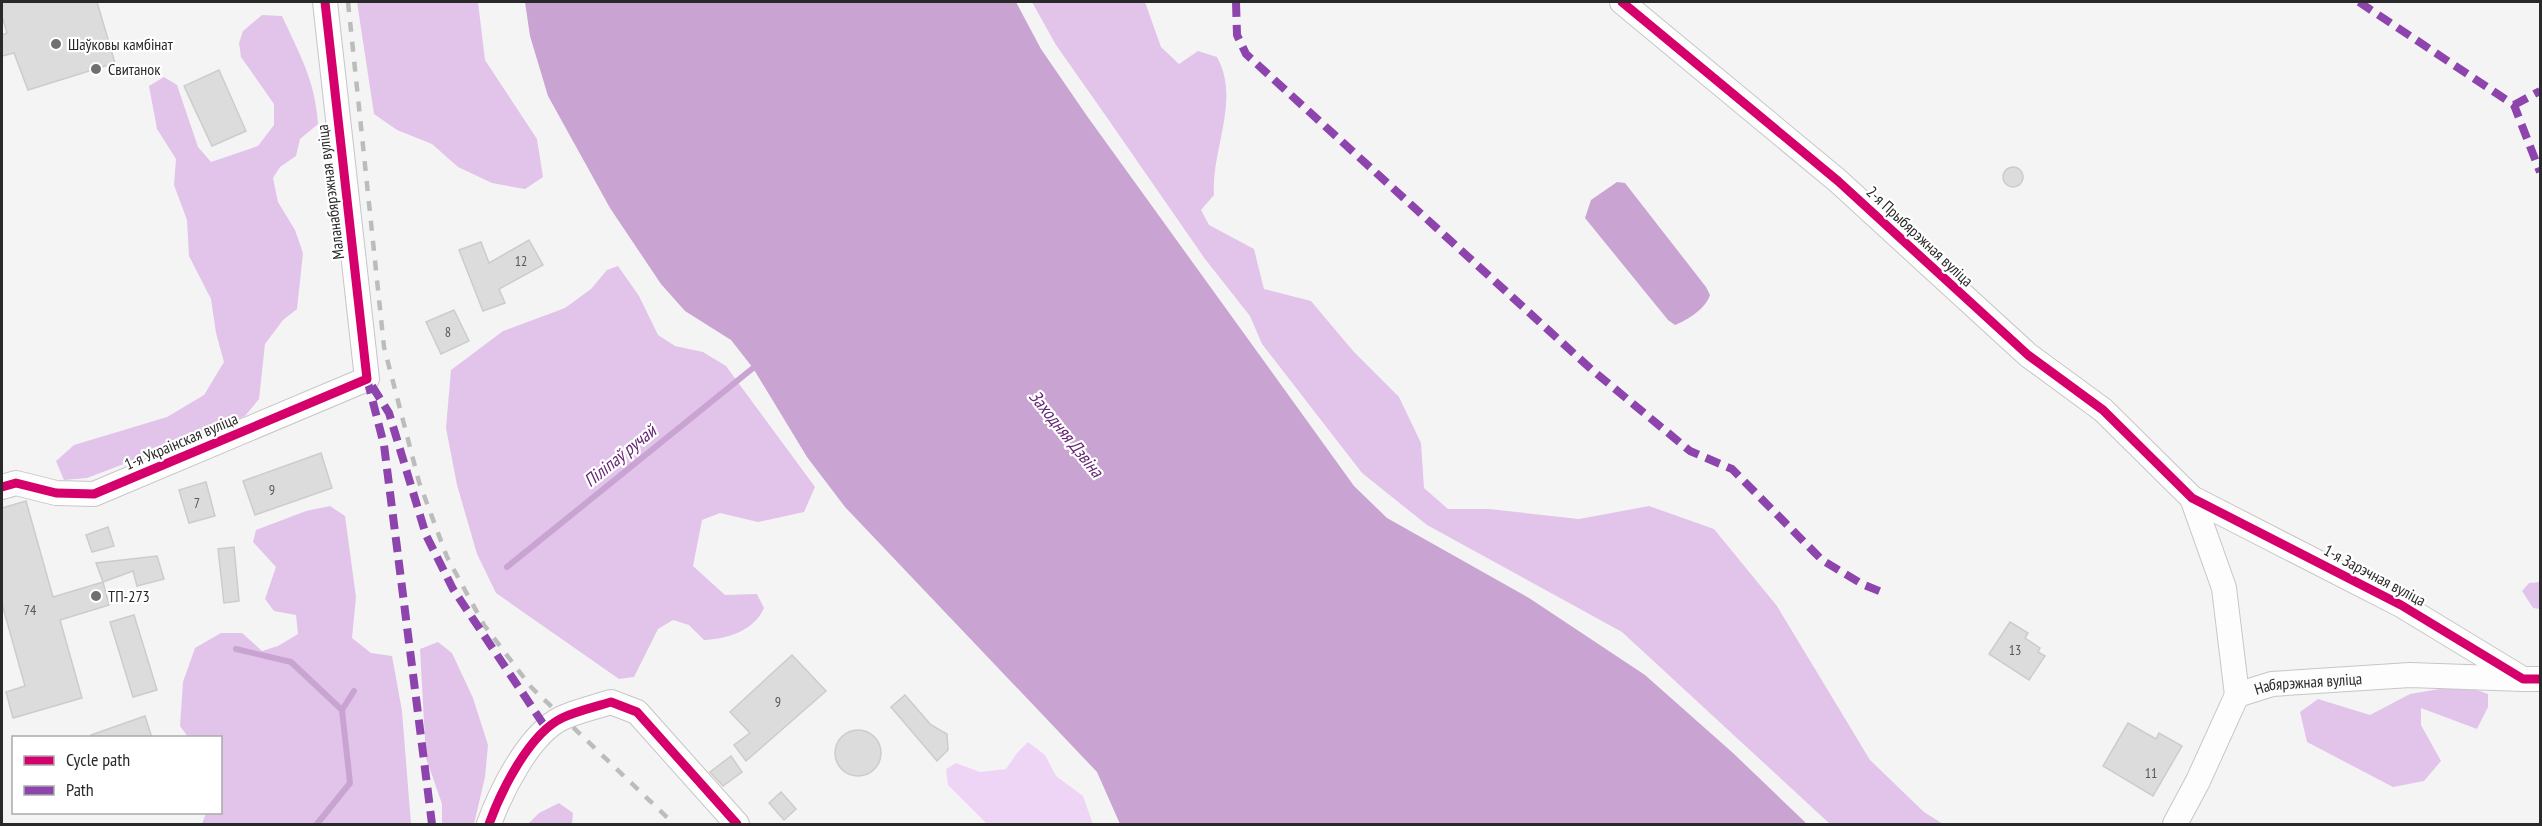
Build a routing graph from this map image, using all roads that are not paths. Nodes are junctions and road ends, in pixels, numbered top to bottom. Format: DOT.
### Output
graph roads {
  1 [pos="325,2"];
  2 [pos="1622,2"];
  3 [pos="366,379"];
  4 [pos="2,487"];
  5 [pos="2192,498"];
  6 [pos="2532,679"];
  7 [pos="2237,695"];
  8 [pos="489,825"];
  9 [pos="737,825"];
  10 [pos="2175,825"];
  1 -- 3 [label="street, Маланабярэжная вуліца"];
  2 -- 5 [label="street, 2-я Прыбярэжная вуліца"];
  3 -- 4 [label="street, 1-я Украінская вуліца"];
  5 -- 6 [label="street, 1-я Зарэчная вуліца"];
  5 -- 7 [label="street"];
  6 -- 7 [label="street, Набярэжная вуліца"];
  7 -- 10 [label="street, Набярэжная вуліца"];
  8 -- 9 [label="street"];
}
